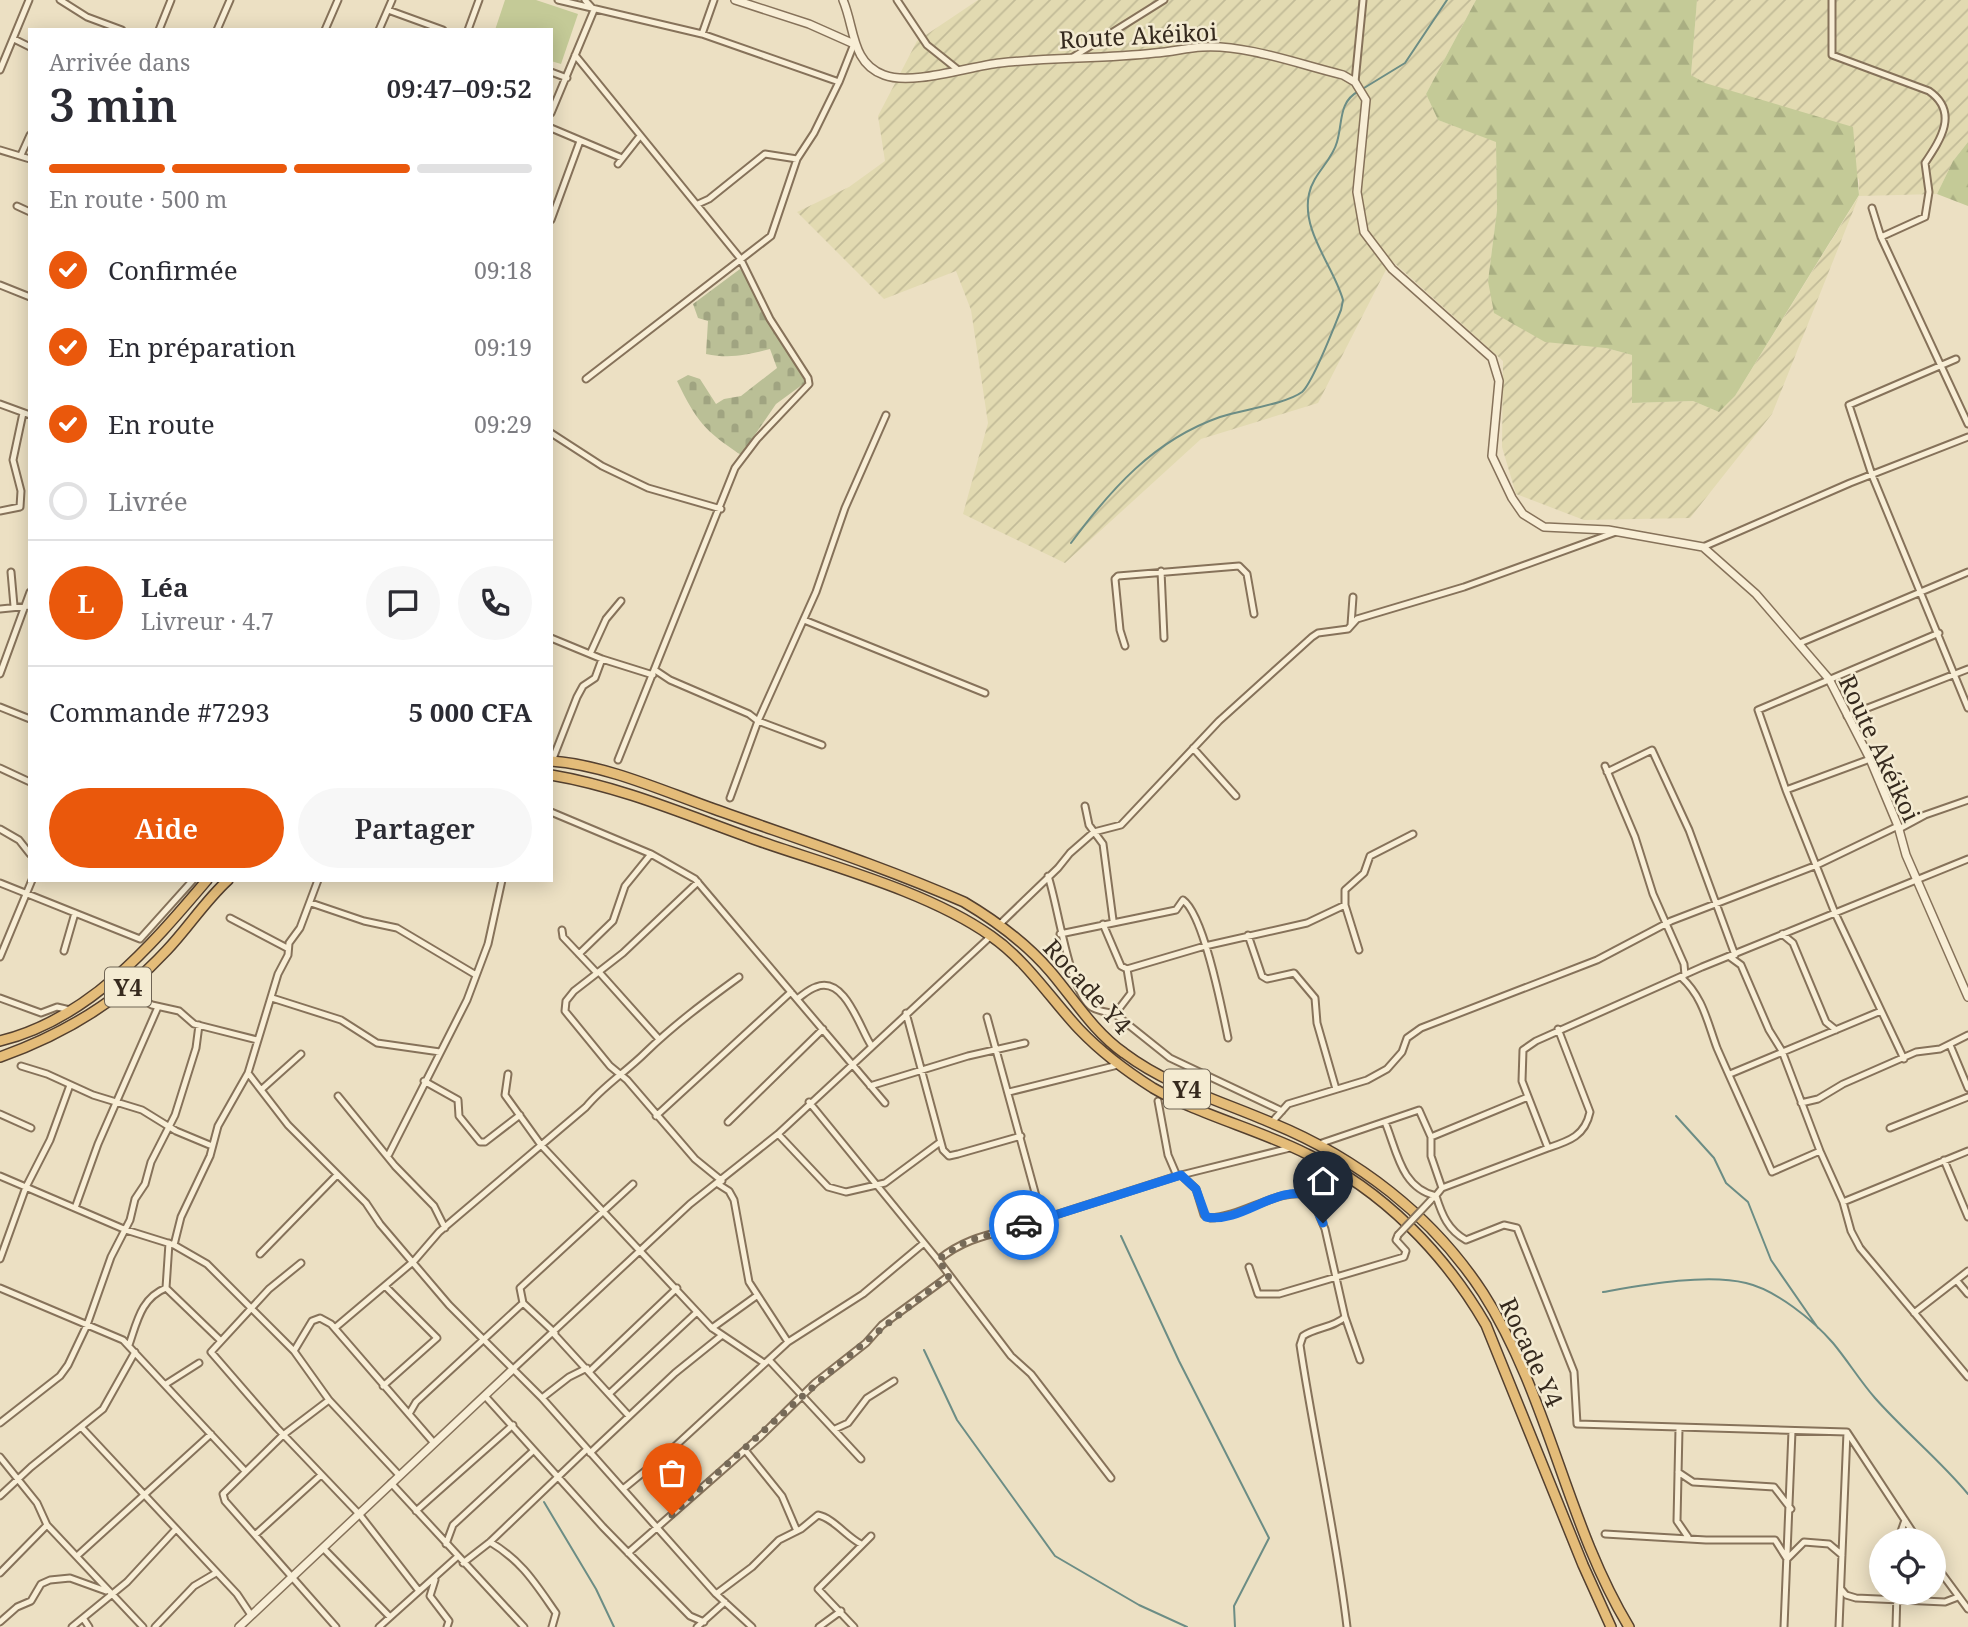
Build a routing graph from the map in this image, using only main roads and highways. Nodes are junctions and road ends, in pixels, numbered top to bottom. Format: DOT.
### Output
graph roads {
  1 [pos="553,761"];
  2 [pos="553,776"];
  3 [pos="205,882"];
  4 [pos="226,882"];
  5 [pos="0,1041"];
  6 [pos="0,1057"];
  7 [pos="1611,1627"];
  8 [pos="1629,1627"];
  1 -- 8 [label="highway, Rocade Y4 / Y4"];
  2 -- 7 [label="highway, Rocade Y4 / Y4"];
  3 -- 5 [label="highway, Y4"];
  4 -- 6 [label="highway, Y4"];
}
